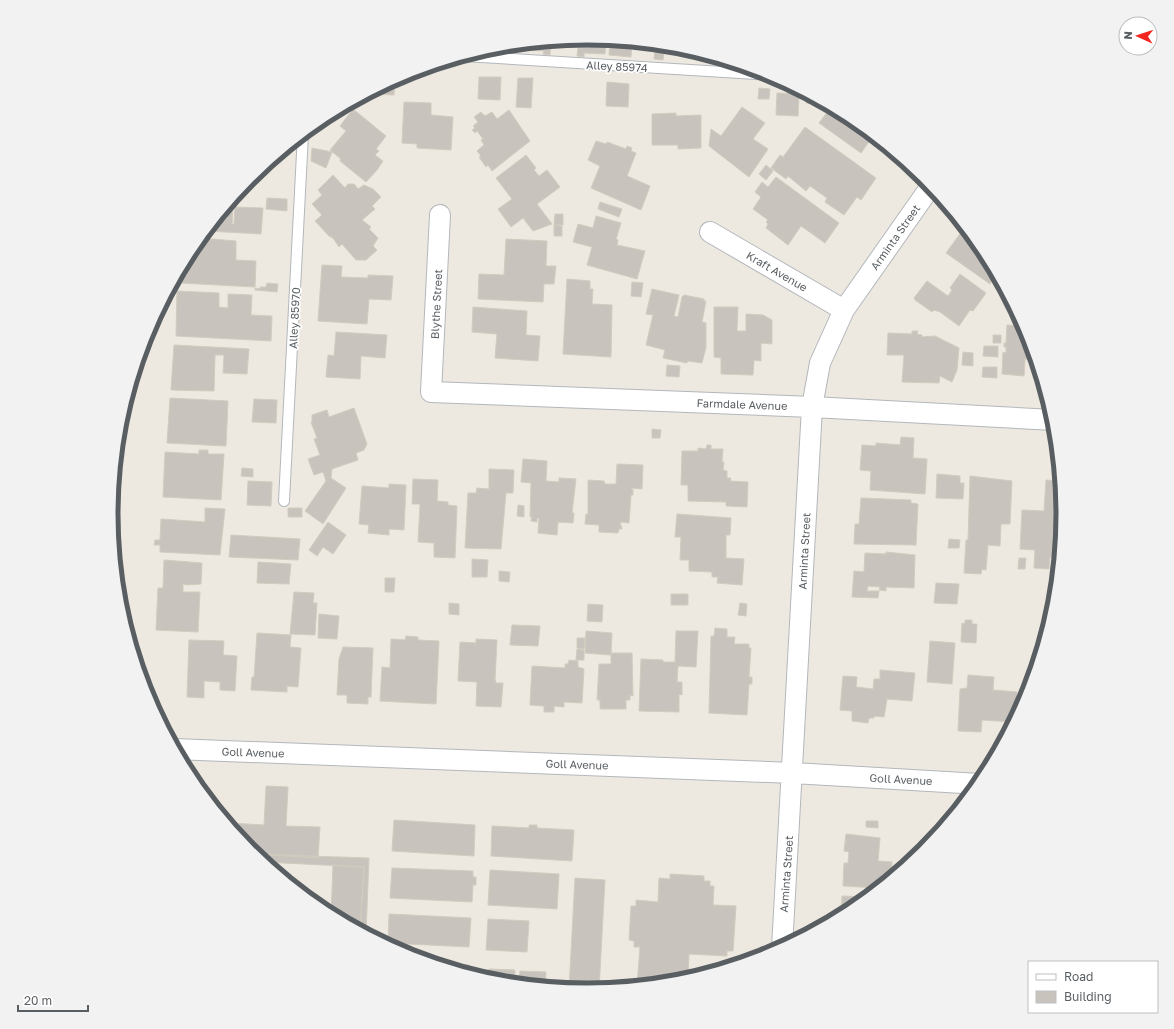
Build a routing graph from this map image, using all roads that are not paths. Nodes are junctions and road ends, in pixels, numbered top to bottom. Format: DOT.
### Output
graph roads {
  1 [pos="482,57"];
  2 [pos="747,74"];
  3 [pos="303,141"];
  4 [pos="927,192"];
  5 [pos="440,215"];
  6 [pos="710,232"];
  7 [pos="844,310"];
  8 [pos="431,392"];
  9 [pos="812,407"];
  10 [pos="1046,420"];
  11 [pos="284,501"];
  12 [pos="180,748"];
  13 [pos="793,773"];
  14 [pos="969,786"];
  15 [pos="782,941"];
  1 -- 2 [label="lane, Alley 85974"];
  3 -- 11 [label="lane, Alley 85970"];
  4 -- 7 [label="street, Arminta Street"];
  5 -- 8 [label="street, Blythe Street"];
  6 -- 7 [label="street, Kraft Avenue"];
  7 -- 9 [label="street, Arminta Street"];
  8 -- 9 [label="street, Farmdale Avenue"];
  9 -- 10 [label="street, Farmdale Avenue"];
  9 -- 13 [label="street, Arminta Street"];
  12 -- 13 [label="street, Goll Avenue"];
  13 -- 14 [label="street, Goll Avenue"];
  13 -- 15 [label="street, Arminta Street"];
}
